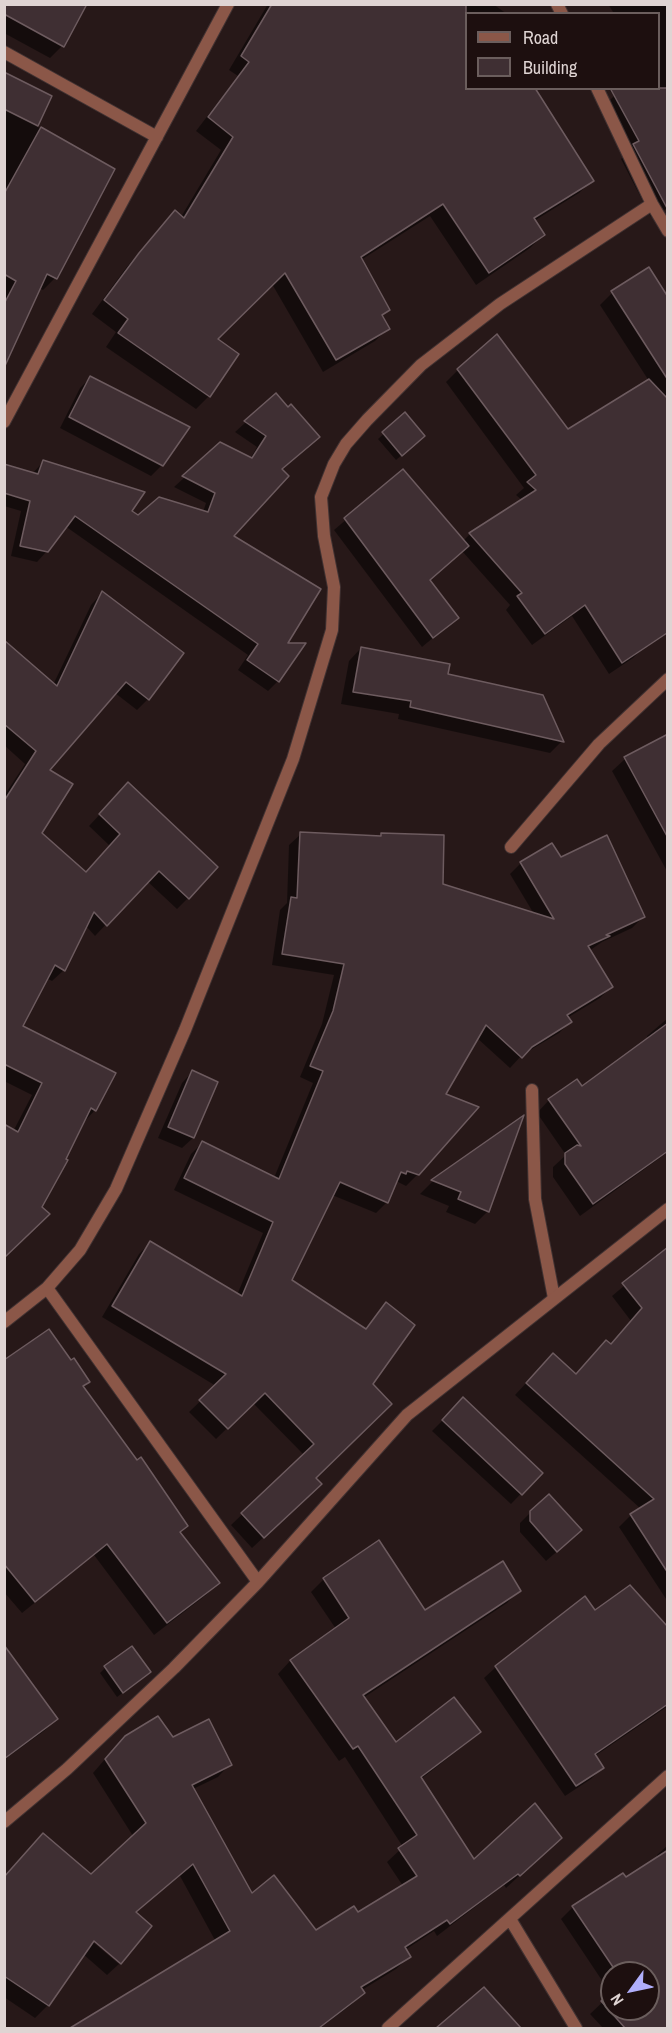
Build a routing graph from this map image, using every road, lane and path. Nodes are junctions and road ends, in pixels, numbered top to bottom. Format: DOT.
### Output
graph roads {
  1 [pos="228,4"];
  2 [pos="4,52"];
  3 [pos="598,90"];
  4 [pos="157,137"];
  5 [pos="652,204"];
  6 [pos="668,231"];
  7 [pos="4,422"];
  8 [pos="668,679"];
  9 [pos="511,847"];
  10 [pos="532,1090"];
  11 [pos="668,1209"];
  12 [pos="47,1288"];
  13 [pos="554,1298"];
  14 [pos="4,1322"];
  15 [pos="258,1582"];
  16 [pos="668,1776"];
  17 [pos="4,1822"];
  18 [pos="510,1919"];
  19 [pos="388,2028"];
  20 [pos="576,2028"];
  1 -- 4 [label="street"];
  2 -- 4 [label="street"];
  3 -- 5 [label="street"];
  4 -- 7 [label="street"];
  5 -- 6 [label="street"];
  5 -- 12 [label="street"];
  8 -- 9 [label="street"];
  10 -- 13 [label="street"];
  11 -- 13 [label="street"];
  12 -- 14 [label="street"];
  12 -- 15 [label="street"];
  13 -- 15 [label="street"];
  15 -- 17 [label="street"];
  16 -- 18 [label="street"];
  18 -- 19 [label="street"];
  18 -- 20 [label="street"];
}
